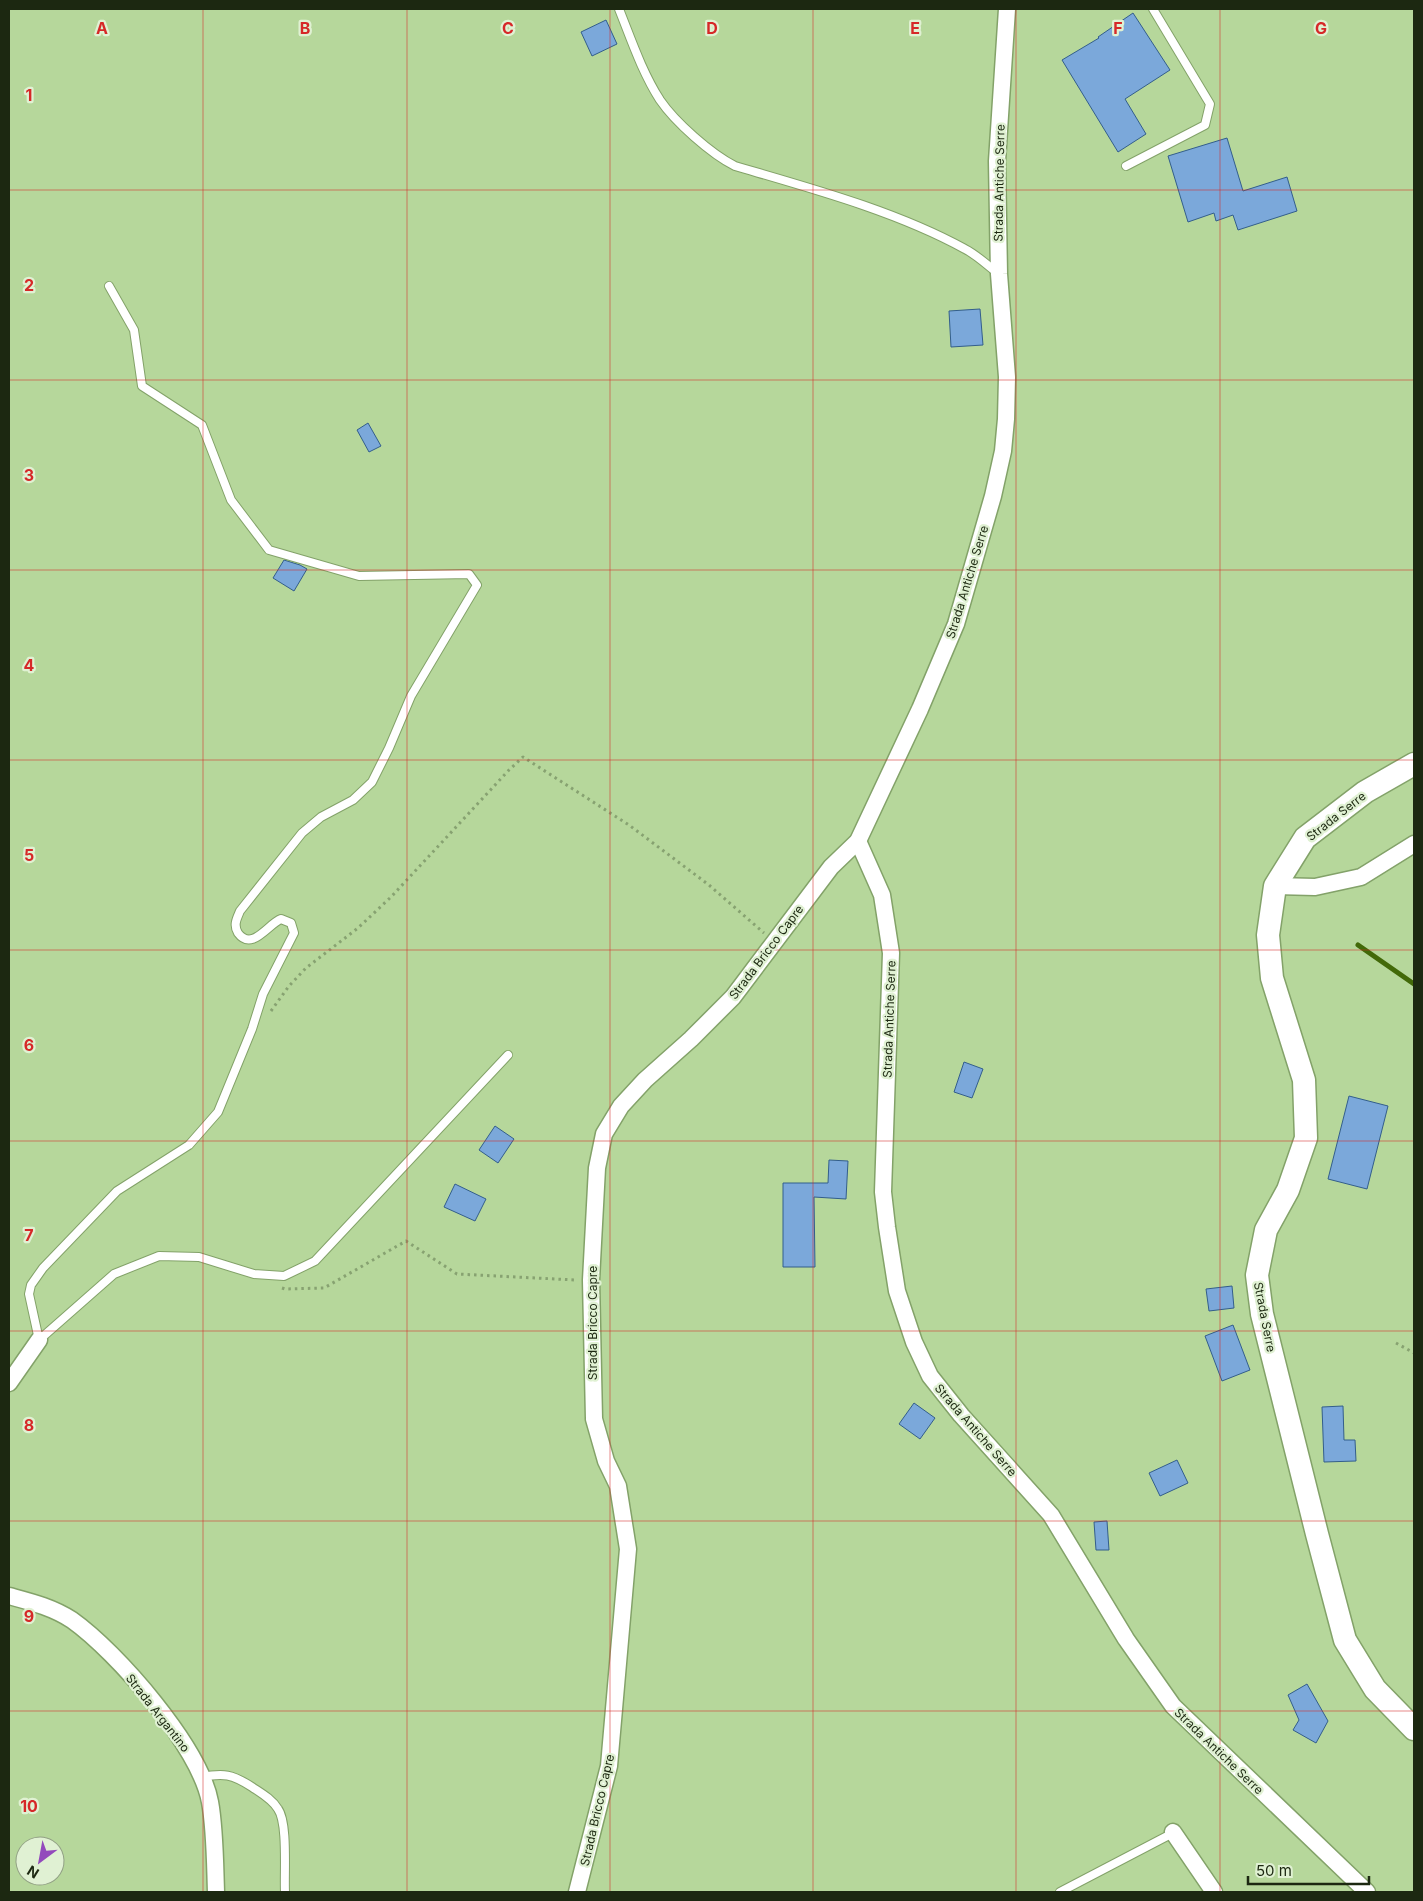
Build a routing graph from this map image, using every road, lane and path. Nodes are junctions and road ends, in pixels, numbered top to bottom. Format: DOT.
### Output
graph roads {
  1 [pos="619,9"];
  2 [pos="1007,9"];
  3 [pos="1152,9"];
  4 [pos="1126,166"];
  5 [pos="999,274"];
  6 [pos="109,286"];
  7 [pos="1414,764"];
  8 [pos="858,842"];
  9 [pos="1414,844"];
  10 [pos="1274,886"];
  11 [pos="774,942"];
  12 [pos="252,1029"];
  13 [pos="508,1055"];
  14 [pos="254,1274"];
  15 [pos="591,1280"];
  16 [pos="39,1340"];
  17 [pos="1396,1343"];
  18 [pos="1414,1353"];
  19 [pos="9,1383"];
  20 [pos="9,1596"];
  21 [pos="1414,1729"];
  22 [pos="201,1778"];
  23 [pos="1174,1832"];
  24 [pos="216,1892"];
  25 [pos="285,1892"];
  26 [pos="577,1892"];
  27 [pos="1060,1892"];
  28 [pos="1214,1892"];
  29 [pos="1367,1892"];
  1 -- 5 [label="lane"];
  2 -- 5 [label="street, Strada Antiche Serre"];
  3 -- 4 [label="lane"];
  5 -- 8 [label="street, Strada Antiche Serre"];
  6 -- 12 [label="lane"];
  7 -- 10 [label="main road, Strada Serre"];
  8 -- 11 [label="street, Strada Bricco Capre"];
  8 -- 29 [label="street, Strada Antiche Serre"];
  9 -- 10 [label="street"];
  10 -- 21 [label="main road, Strada Serre"];
  11 -- 12 [label="path"];
  11 -- 15 [label="street, Strada Bricco Capre"];
  12 -- 16 [label="lane"];
  13 -- 14 [label="lane"];
  14 -- 15 [label="path"];
  14 -- 16 [label="lane"];
  15 -- 26 [label="street, Strada Bricco Capre"];
  16 -- 19 [label="street"];
  17 -- 18 [label="path"];
  20 -- 22 [label="street, Strada Argantino"];
  22 -- 24 [label="street, Strada Argantino"];
  22 -- 25 [label="lane"];
  23 -- 27 [label="lane"];
  23 -- 28 [label="street"];
}
